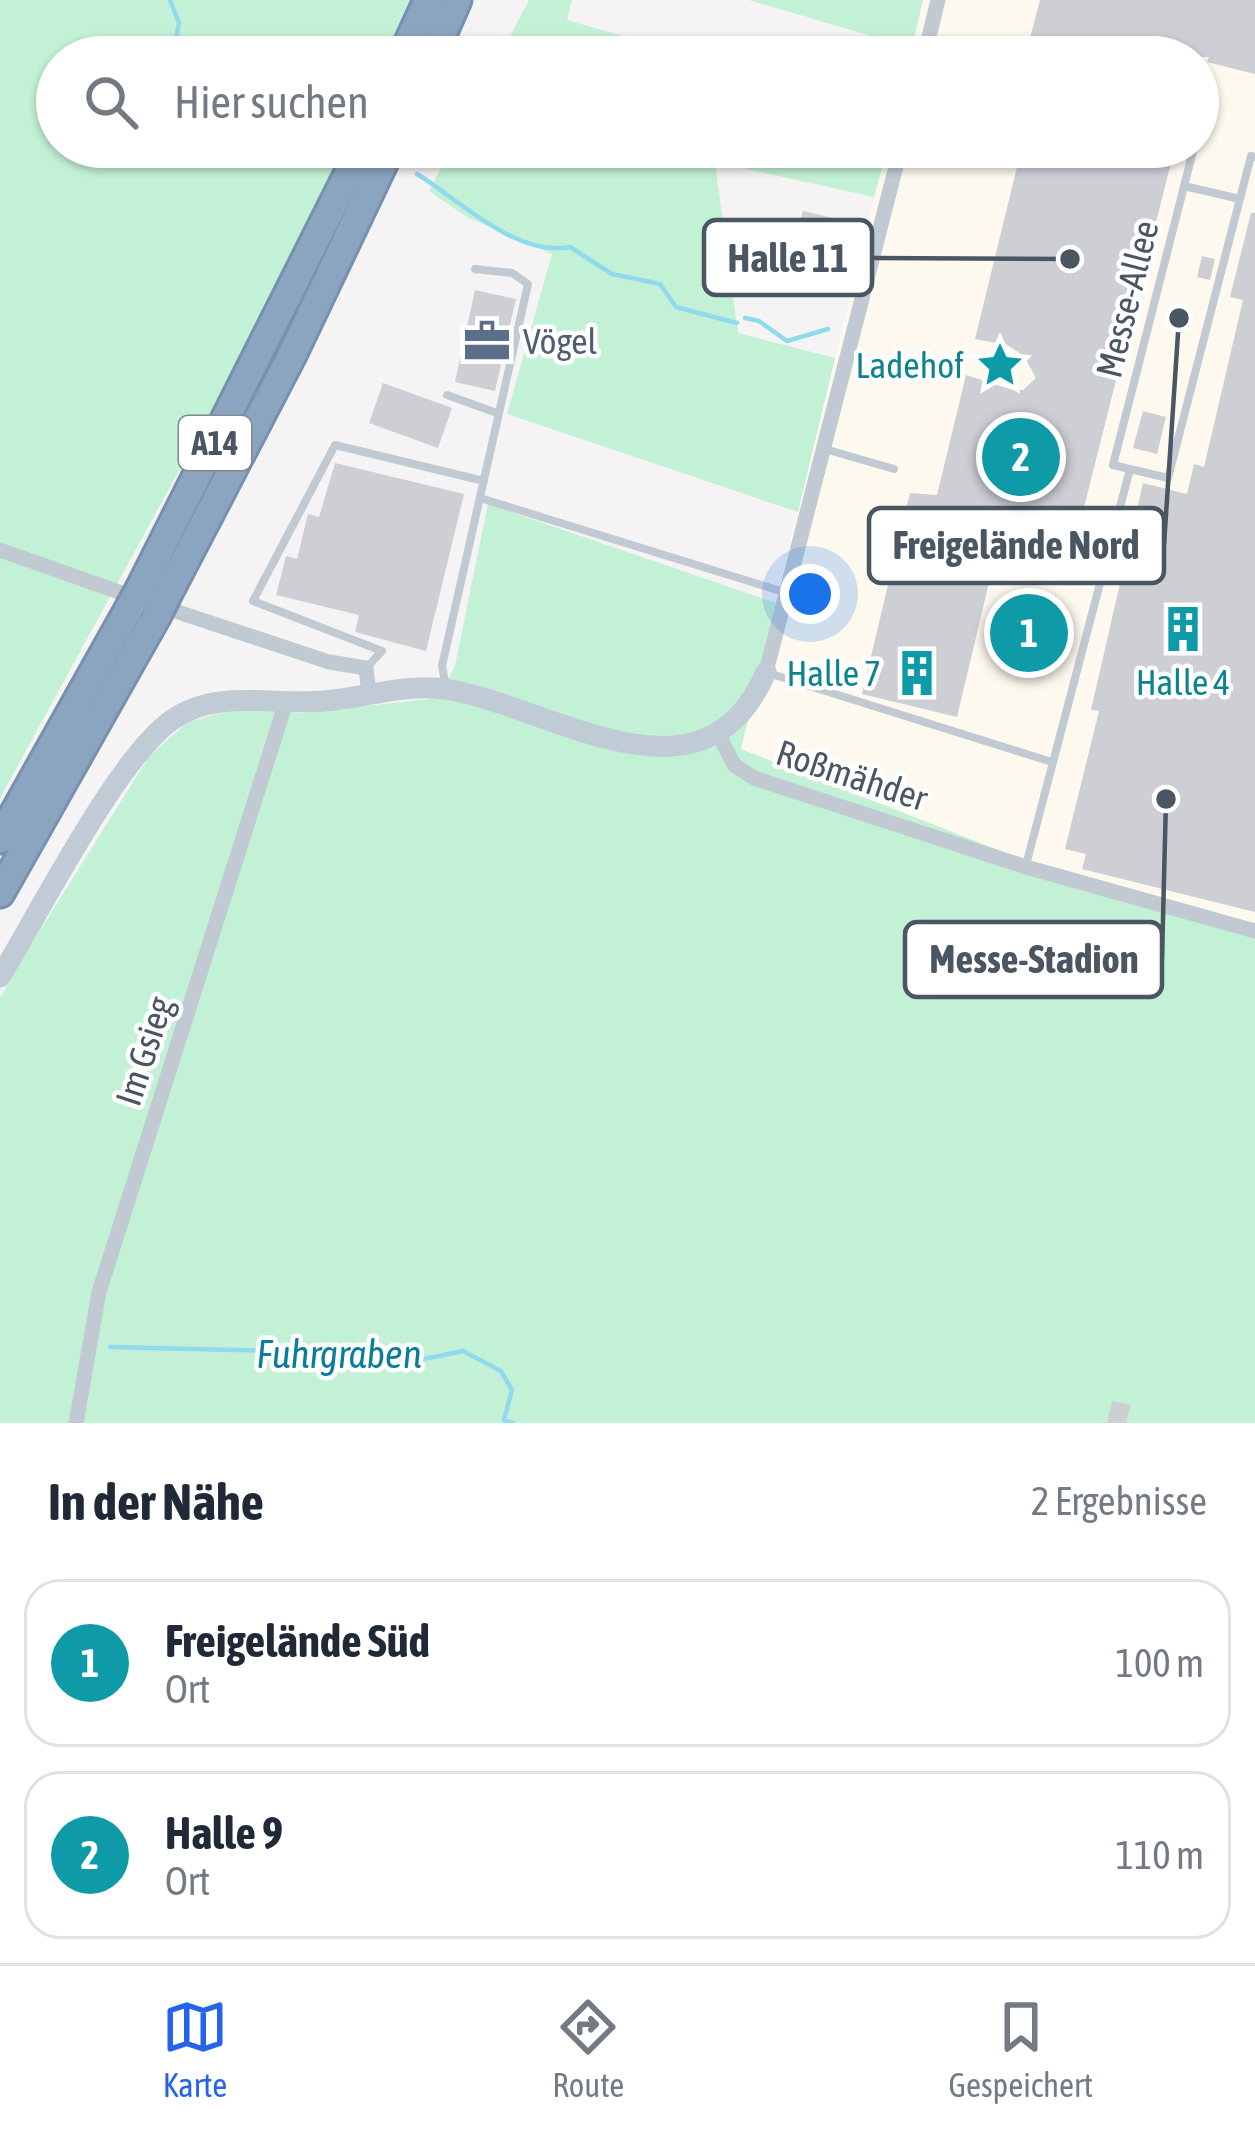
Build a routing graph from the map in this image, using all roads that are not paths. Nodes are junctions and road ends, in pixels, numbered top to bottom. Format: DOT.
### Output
graph roads {
  1 [pos="428,0"];
  2 [pos="458,0"];
  3 [pos="938,0"];
  4 [pos="412,36"];
  5 [pos="442,36"];
  6 [pos="929,36"];
  7 [pos="1253,157"];
  8 [pos="352,168"];
  9 [pos="381,168"];
  10 [pos="896,168"];
  11 [pos="1189,168"];
  12 [pos="1184,186"];
  13 [pos="1240,199"];
  14 [pos="475,269"];
  15 [pos="447,395"];
  16 [pos="497,413"];
  17 [pos="825,449"];
  18 [pos="894,469"];
  19 [pos="1130,469"];
  20 [pos="484,481"];
  21 [pos="480,498"];
  22 [pos="0,550"];
  23 [pos="788,593"];
  24 [pos="148,603"];
  25 [pos="367,668"];
  26 [pos="766,672"];
  27 [pos="446,689"];
  28 [pos="370,694"];
  29 [pos="286,702"];
  30 [pos="718,733"];
  31 [pos="1052,762"];
  32 [pos="0,839"];
  33 [pos="1026,866"];
  34 [pos="0,893"];
  35 [pos="1255,932"];
  36 [pos="0,977"];
  37 [pos="76,1423"];
  1 -- 4 [label="highway"];
  2 -- 5 [label="highway"];
  3 -- 6 [label="street"];
  7 -- 13 [label="lane"];
  8 -- 24 [label="highway, A14"];
  9 -- 24 [label="highway, A14"];
  10 -- 17 [label="street"];
  11 -- 12 [label="lane, Messe-Allee"];
  12 -- 13 [label="lane"];
  12 -- 19 [label="lane, Messe-Allee"];
  13 -- 19 [label="lane"];
  14 -- 16 [label="lane"];
  15 -- 16 [label="lane"];
  16 -- 20 [label="lane"];
  17 -- 18 [label="lane"];
  17 -- 23 [label="street"];
  19 -- 31 [label="lane"];
  20 -- 21 [label="lane"];
  20 -- 25 [label="lane"];
  21 -- 23 [label="lane"];
  21 -- 27 [label="lane"];
  22 -- 24 [label="street"];
  23 -- 26 [label="street"];
  24 -- 25 [label="street"];
  24 -- 32 [label="highway, A14"];
  24 -- 34 [label="highway, A14"];
  25 -- 28 [label="street"];
  26 -- 30 [label="main road"];
  26 -- 31 [label="lane"];
  27 -- 28 [label="main road"];
  27 -- 30 [label="main road"];
  28 -- 29 [label="main road"];
  29 -- 36 [label="main road"];
  29 -- 37 [label="street, Im Gsieg"];
  30 -- 33 [label="street, Roßmähder"];
  31 -- 33 [label="lane"];
  33 -- 35 [label="street, Roßmähder"];
}
